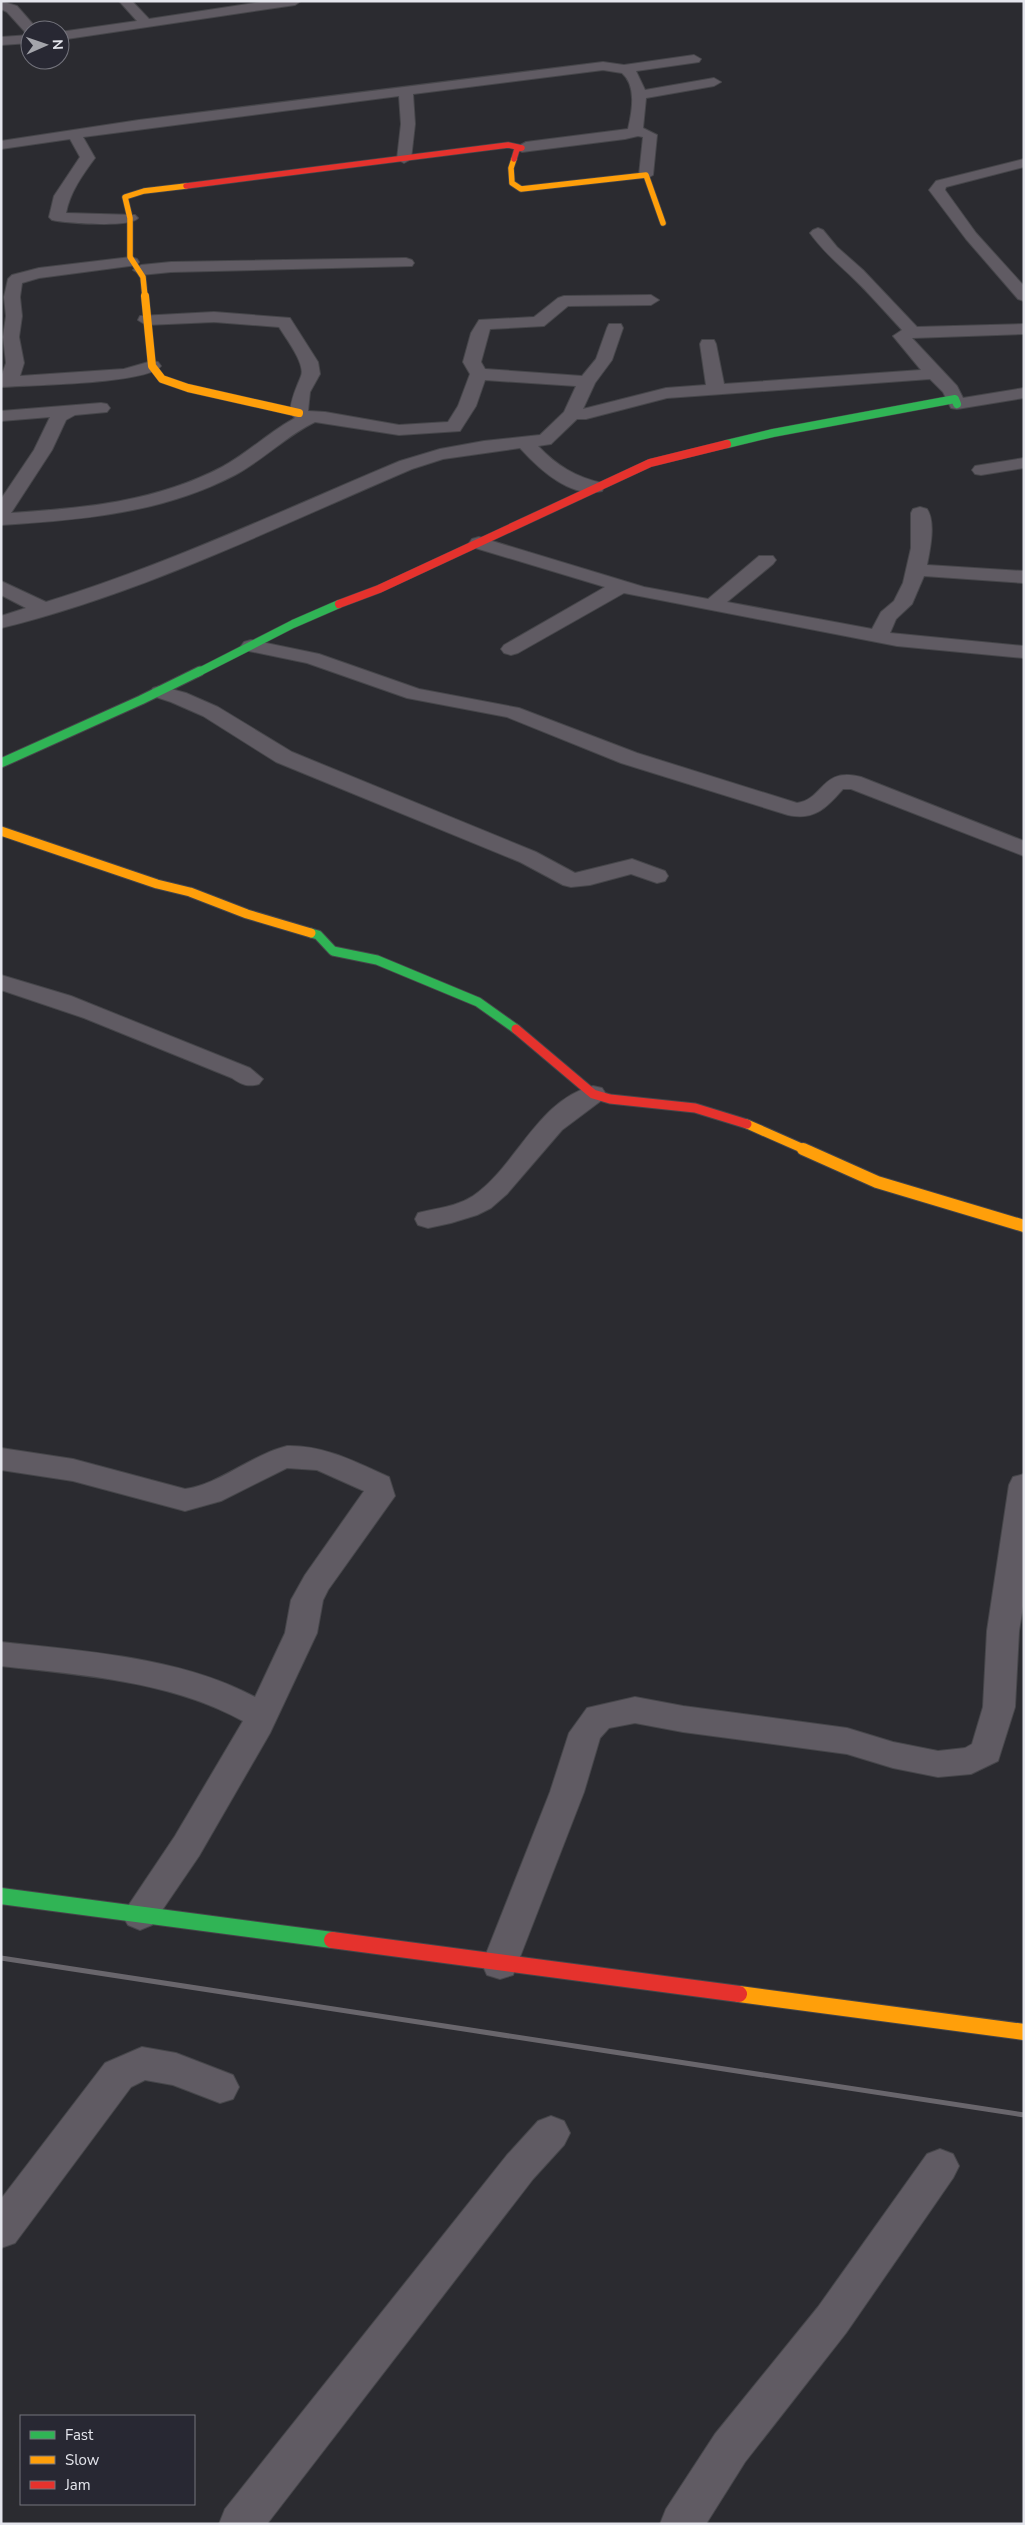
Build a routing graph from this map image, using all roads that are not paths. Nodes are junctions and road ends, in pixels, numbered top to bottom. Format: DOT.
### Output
graph roads {
  1 [pos="125,1"];
  2 [pos="295,1"];
  3 [pos="1,4"];
  4 [pos="22,20"];
  5 [pos="147,24"];
  6 [pos="70,35"];
  7 [pos="20,40"];
  8 [pos="1,41"];
  9 [pos="694,58"];
  10 [pos="624,69"];
  11 [pos="714,82"];
  12 [pos="406,91"];
  13 [pos="639,95"];
  14 [pos="636,130"];
  15 [pos="74,133"];
  16 [pos="1,145"];
  17 [pos="522,148"];
  18 [pos="404,159"];
  19 [pos="1024,163"];
  20 [pos="646,175"];
  21 [pos="130,218"];
  22 [pos="664,223"];
  23 [pos="818,233"];
  24 [pos="406,263"];
  25 [pos="136,266"];
  26 [pos="1024,296"];
  27 [pos="651,300"];
  28 [pos="146,320"];
  29 [pos="615,328"];
  30 [pos="1024,329"];
  31 [pos="913,332"];
  32 [pos="708,344"];
  33 [pos="152,366"];
  34 [pos="479,374"];
  35 [pos="934,374"];
  36 [pos="6,382"];
  37 [pos="587,382"];
  38 [pos="716,390"];
  39 [pos="1024,393"];
  40 [pos="957,404"];
  41 [pos="101,408"];
  42 [pos="71,410"];
  43 [pos="572,414"];
  44 [pos="1,416"];
  45 [pos="303,416"];
  46 [pos="526,443"];
  47 [pos="1024,463"];
  48 [pos="981,470"];
  49 [pos="595,487"];
  50 [pos="920,513"];
  51 [pos="1,514"];
  52 [pos="1,519"];
  53 [pos="479,543"];
  54 [pos="766,560"];
  55 [pos="916,570"];
  56 [pos="1024,578"];
  57 [pos="622,586"];
  58 [pos="1,587"];
  59 [pos="713,604"];
  60 [pos="42,608"];
  61 [pos="1,622"];
  62 [pos="876,636"];
  63 [pos="251,646"];
  64 [pos="511,648"];
  65 [pos="1024,652"];
  66 [pos="160,692"];
  67 [pos="1,763"];
  68 [pos="1,831"];
  69 [pos="1024,849"];
  70 [pos="657,876"];
  71 [pos="1,982"];
  72 [pos="250,1079"];
  73 [pos="592,1094"];
  74 [pos="428,1219"];
  75 [pos="1024,1226"];
  76 [pos="1,1459"];
  77 [pos="1023,1500"];
  78 [pos="1,1654"];
  79 [pos="262,1716"];
  80 [pos="1,1896"];
  81 [pos="140,1915"];
  82 [pos="500,1964"];
  83 [pos="1024,2032"];
  84 [pos="220,2087"];
  85 [pos="551,2133"];
  86 [pos="940,2166"];
  87 [pos="1,2230"];
  88 [pos="240,2524"];
  89 [pos="680,2524"];
  1 -- 5 [label="street"];
  2 -- 5 [label="street"];
  3 -- 4 [label="street"];
  5 -- 6 [label="street"];
  7 -- 8 [label="street"];
  9 -- 10 [label="street"];
  10 -- 12 [label="street"];
  10 -- 13 [label="street"];
  11 -- 13 [label="street"];
  12 -- 15 [label="street"];
  12 -- 18 [label="street"];
  13 -- 14 [label="street"];
  14 -- 17 [label="street"];
  14 -- 20 [label="street"];
  15 -- 16 [label="street"];
  15 -- 21 [label="street"];
  17 -- 18 [label="street"];
  17 -- 20 [label="street"];
  18 -- 21 [label="street"];
  19 -- 26 [label="street"];
  20 -- 22 [label="street"];
  21 -- 25 [label="street"];
  23 -- 31 [label="street"];
  24 -- 25 [label="street"];
  25 -- 28 [label="street"];
  25 -- 36 [label="street"];
  27 -- 34 [label="street"];
  28 -- 33 [label="street"];
  28 -- 45 [label="street"];
  29 -- 37 [label="street"];
  30 -- 31 [label="street"];
  31 -- 35 [label="street"];
  32 -- 38 [label="street"];
  33 -- 36 [label="street"];
  33 -- 45 [label="street"];
  34 -- 37 [label="street"];
  34 -- 45 [label="street"];
  35 -- 38 [label="street"];
  35 -- 40 [label="street"];
  37 -- 43 [label="street"];
  38 -- 43 [label="street"];
  39 -- 40 [label="street"];
  40 -- 49 [label="street"];
  41 -- 42 [label="street"];
  42 -- 44 [label="street"];
  42 -- 51 [label="street"];
  43 -- 46 [label="street"];
  45 -- 52 [label="street"];
  46 -- 49 [label="street"];
  46 -- 60 [label="street"];
  47 -- 48 [label="street"];
  49 -- 53 [label="street"];
  50 -- 55 [label="street"];
  53 -- 57 [label="street"];
  53 -- 63 [label="street"];
  54 -- 59 [label="street"];
  55 -- 56 [label="street"];
  55 -- 62 [label="street"];
  57 -- 59 [label="street"];
  57 -- 64 [label="street"];
  58 -- 60 [label="street"];
  59 -- 62 [label="street"];
  60 -- 61 [label="street"];
  62 -- 65 [label="street"];
  63 -- 66 [label="street"];
  63 -- 69 [label="street"];
  66 -- 67 [label="street"];
  66 -- 70 [label="street"];
  68 -- 73 [label="street"];
  71 -- 72 [label="street"];
  73 -- 74 [label="street"];
  73 -- 75 [label="street"];
  76 -- 79 [label="street"];
  77 -- 82 [label="street"];
  78 -- 79 [label="street"];
  79 -- 81 [label="street"];
  80 -- 81 [label="street"];
  81 -- 82 [label="street"];
  82 -- 83 [label="street"];
  84 -- 87 [label="street"];
  85 -- 88 [label="street"];
  86 -- 89 [label="street"];
}
